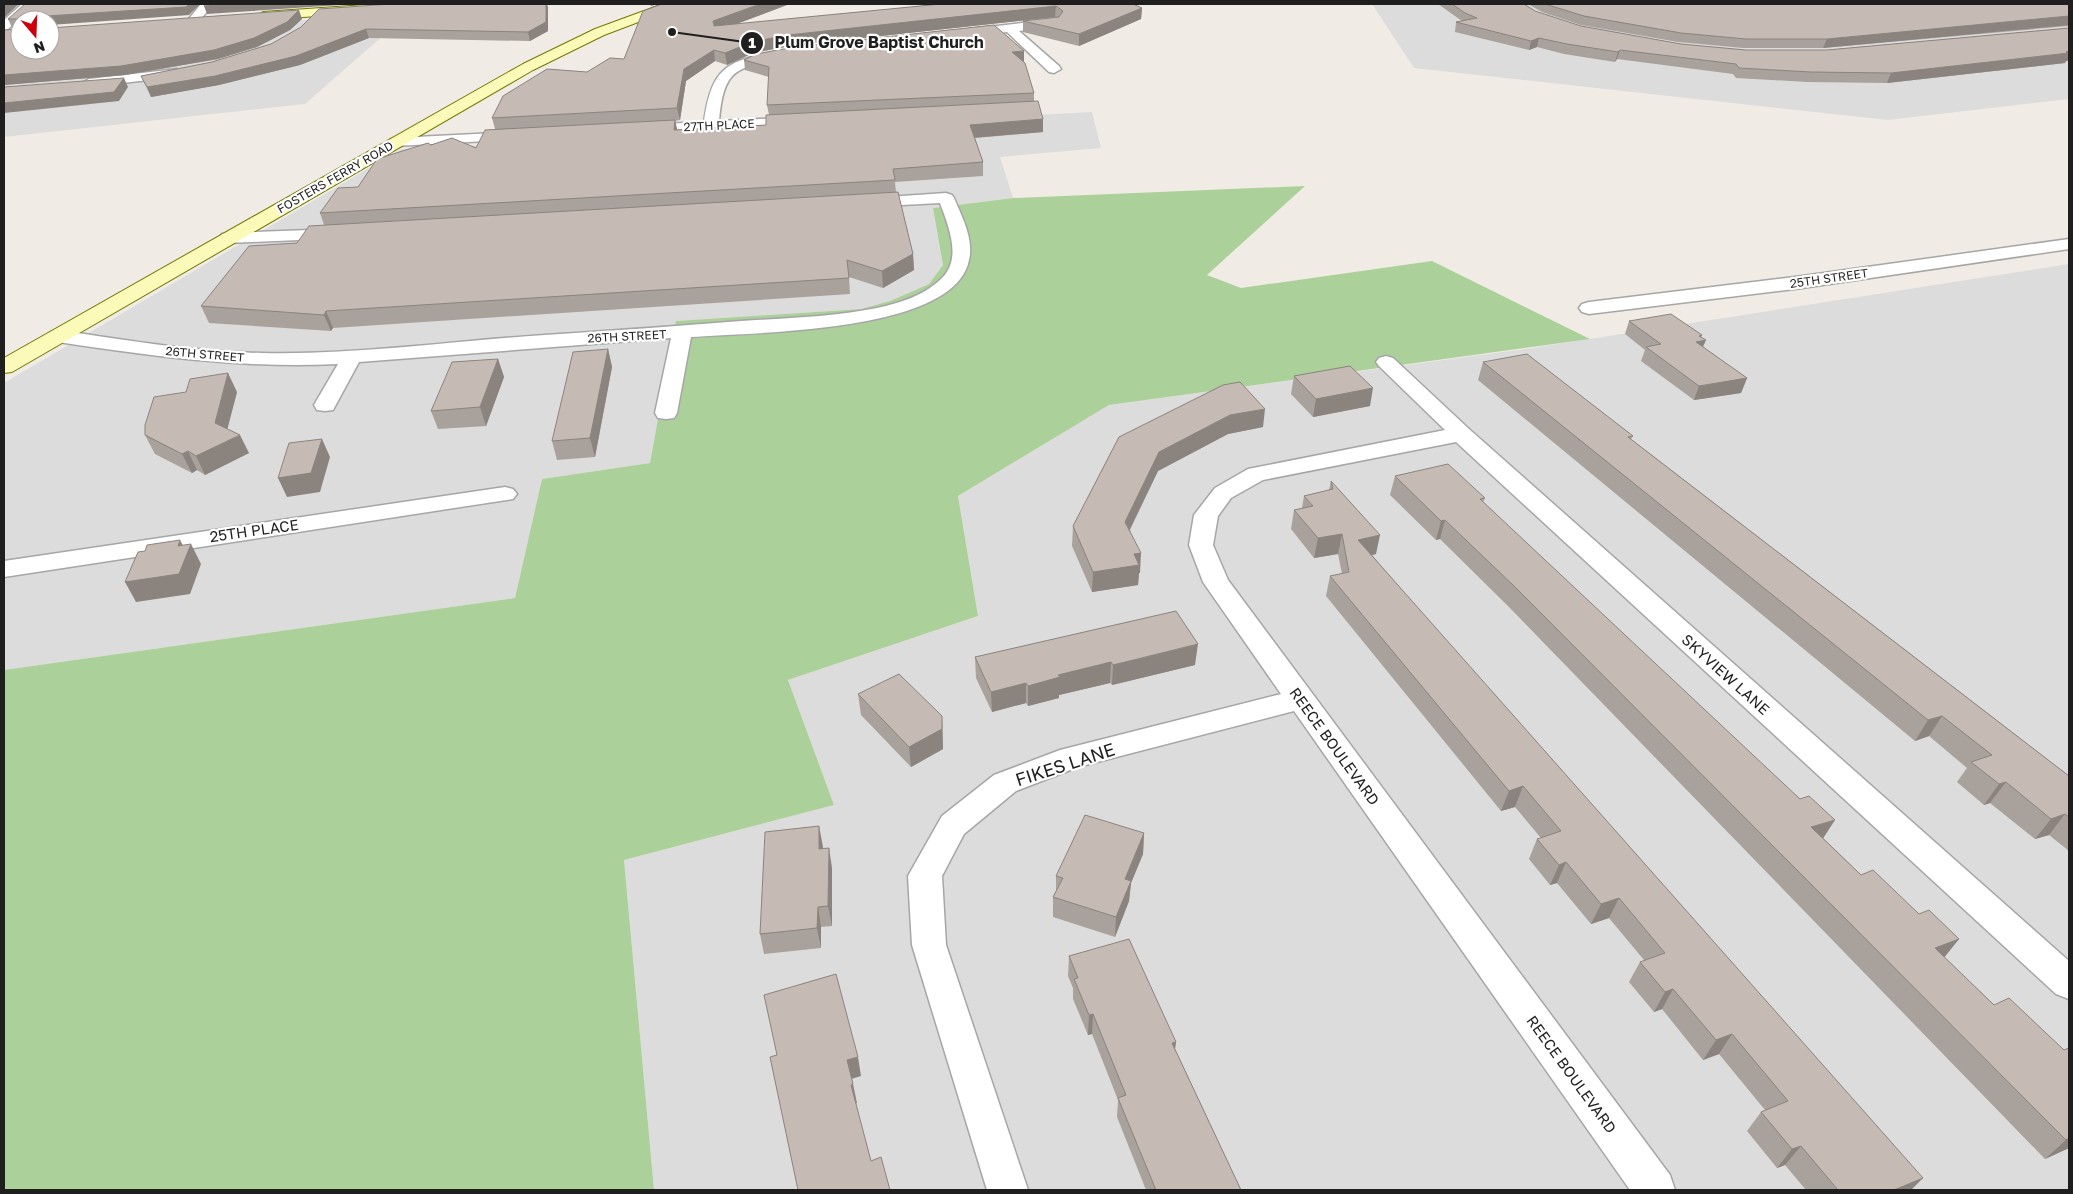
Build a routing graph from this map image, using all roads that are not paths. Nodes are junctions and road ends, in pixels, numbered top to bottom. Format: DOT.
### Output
graph roads {
  1 [pos="29,4"];
  2 [pos="207,4"];
  3 [pos="425,4"];
  4 [pos="674,4"];
  5 [pos="318,12"];
  6 [pos="251,17"];
  7 [pos="212,20"];
  8 [pos="188,21"];
  9 [pos="1055,23"];
  10 [pos="307,26"];
  11 [pos="1010,28"];
  12 [pos="6,31"];
  13 [pos="951,35"];
  14 [pos="796,52"];
  15 [pos="757,59"];
  16 [pos="1054,69"];
  17 [pos="181,72"];
  18 [pos="74,85"];
  19 [pos="818,120"];
  20 [pos="711,125"];
  21 [pos="629,130"];
  22 [pos="533,135"];
  23 [pos="396,142"];
  24 [pos="844,204"];
  25 [pos="354,233"];
  26 [pos="228,238"];
  27 [pos="2069,244"];
  28 [pos="1589,308"];
  29 [pos="682,333"];
  30 [pos="58,336"];
  31 [pos="353,355"];
  32 [pos="1386,362"];
  33 [pos="4,367"];
  34 [pos="326,405"];
  35 [pos="666,413"];
  36 [pos="1461,434"];
  37 [pos="506,494"];
  38 [pos="4,569"];
  39 [pos="1301,699"];
  40 [pos="2069,983"];
  41 [pos="1007,1190"];
  42 [pos="1655,1190"];
  1 -- 12 [label="street"];
  2 -- 8 [label="street"];
  3 -- 5 [label="street"];
  4 -- 23 [label="street, FOSTERS FERRY ROAD"];
  5 -- 6 [label="street"];
  5 -- 10 [label="street"];
  7 -- 8 [label="street"];
  9 -- 11 [label="street"];
  11 -- 13 [label="street"];
  11 -- 16 [label="street"];
  14 -- 15 [label="street"];
  15 -- 20 [label="street"];
  17 -- 18 [label="street"];
  19 -- 20 [label="street, 27TH PLACE"];
  20 -- 21 [label="street, 27TH PLACE"];
  22 -- 23 [label="street"];
  23 -- 26 [label="street, FOSTERS FERRY ROAD"];
  24 -- 29 [label="street, 26TH STREET"];
  25 -- 26 [label="street"];
  26 -- 30 [label="street, FOSTERS FERRY ROAD"];
  27 -- 28 [label="street, 25TH STREET"];
  29 -- 31 [label="street, 26TH STREET"];
  29 -- 35 [label="street"];
  30 -- 31 [label="street, 26TH STREET"];
  30 -- 33 [label="street, FOSTERS FERRY ROAD"];
  31 -- 34 [label="street"];
  32 -- 36 [label="street, SKYVIEW LANE"];
  36 -- 39 [label="street, REECE BOULEVARD"];
  36 -- 40 [label="street, SKYVIEW LANE"];
  37 -- 38 [label="street, 25TH PLACE"];
  39 -- 41 [label="street, FIKES LANE"];
  39 -- 42 [label="street, REECE BOULEVARD"];
}
